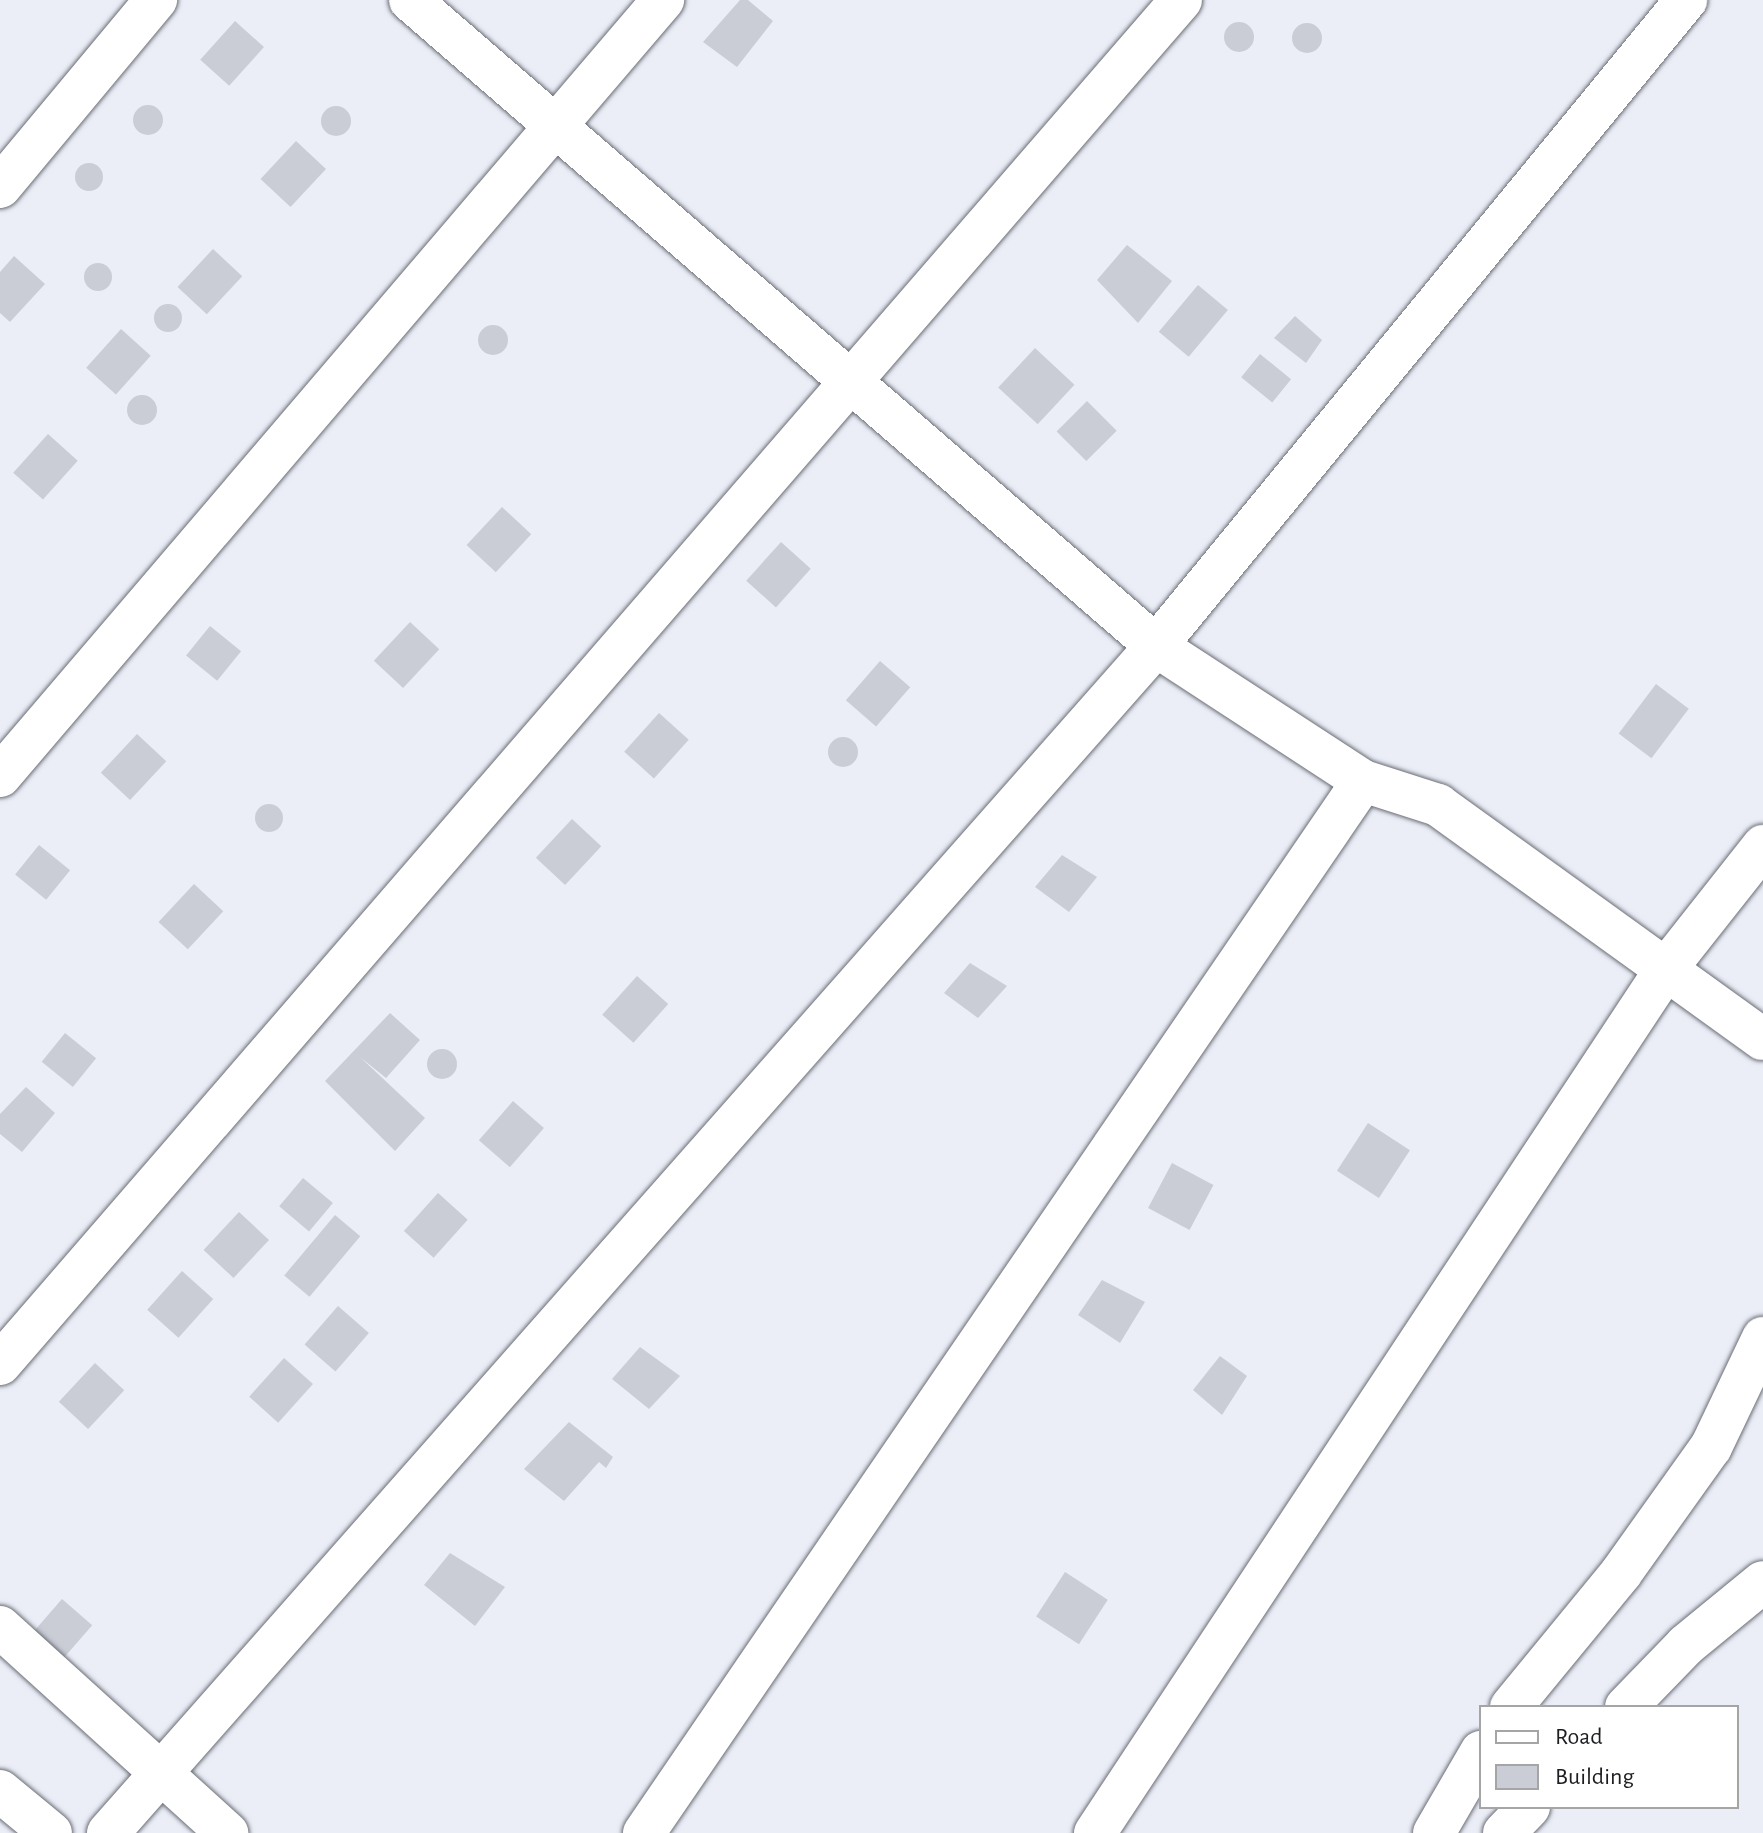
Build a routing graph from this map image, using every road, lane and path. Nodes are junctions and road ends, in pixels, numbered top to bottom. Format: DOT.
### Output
graph roads {
  1 [pos="156,0"];
  2 [pos="410,0"];
  3 [pos="663,0"];
  4 [pos="1181,0"];
  5 [pos="1686,0"];
  6 [pos="554,127"];
  7 [pos="0,187"];
  8 [pos="847,382"];
  9 [pos="1156,646"];
  10 [pos="0,776"];
  11 [pos="1363,781"];
  12 [pos="1763,846"];
  13 [pos="1666,969"];
  14 [pos="1763,1039"];
  15 [pos="1763,1338"];
  16 [pos="0,1364"];
  17 [pos="1763,1582"];
  18 [pos="0,1627"];
  19 [pos="1513,1705"];
  20 [pos="1628,1705"];
  21 [pos="1479,1755"];
  22 [pos="159,1776"];
  23 [pos="0,1791"];
  24 [pos="1527,1809"];
  25 [pos="51,1833"];
  26 [pos="108,1833"];
  27 [pos="227,1833"];
  28 [pos="644,1833"];
  29 [pos="1095,1833"];
  30 [pos="1434,1833"];
  31 [pos="1504,1833"];
  1 -- 7 [label="street"];
  2 -- 6 [label="street"];
  3 -- 6 [label="street"];
  4 -- 8 [label="street"];
  5 -- 9 [label="street"];
  6 -- 8 [label="street"];
  6 -- 10 [label="street"];
  8 -- 9 [label="street"];
  8 -- 16 [label="street"];
  9 -- 11 [label="street"];
  9 -- 22 [label="street"];
  11 -- 13 [label="street"];
  11 -- 28 [label="street"];
  12 -- 13 [label="street"];
  13 -- 14 [label="street"];
  13 -- 29 [label="street"];
  15 -- 19 [label="street"];
  17 -- 20 [label="street"];
  18 -- 22 [label="street"];
  21 -- 30 [label="street"];
  22 -- 26 [label="street"];
  22 -- 27 [label="street"];
  23 -- 25 [label="street"];
  24 -- 31 [label="street"];
}
